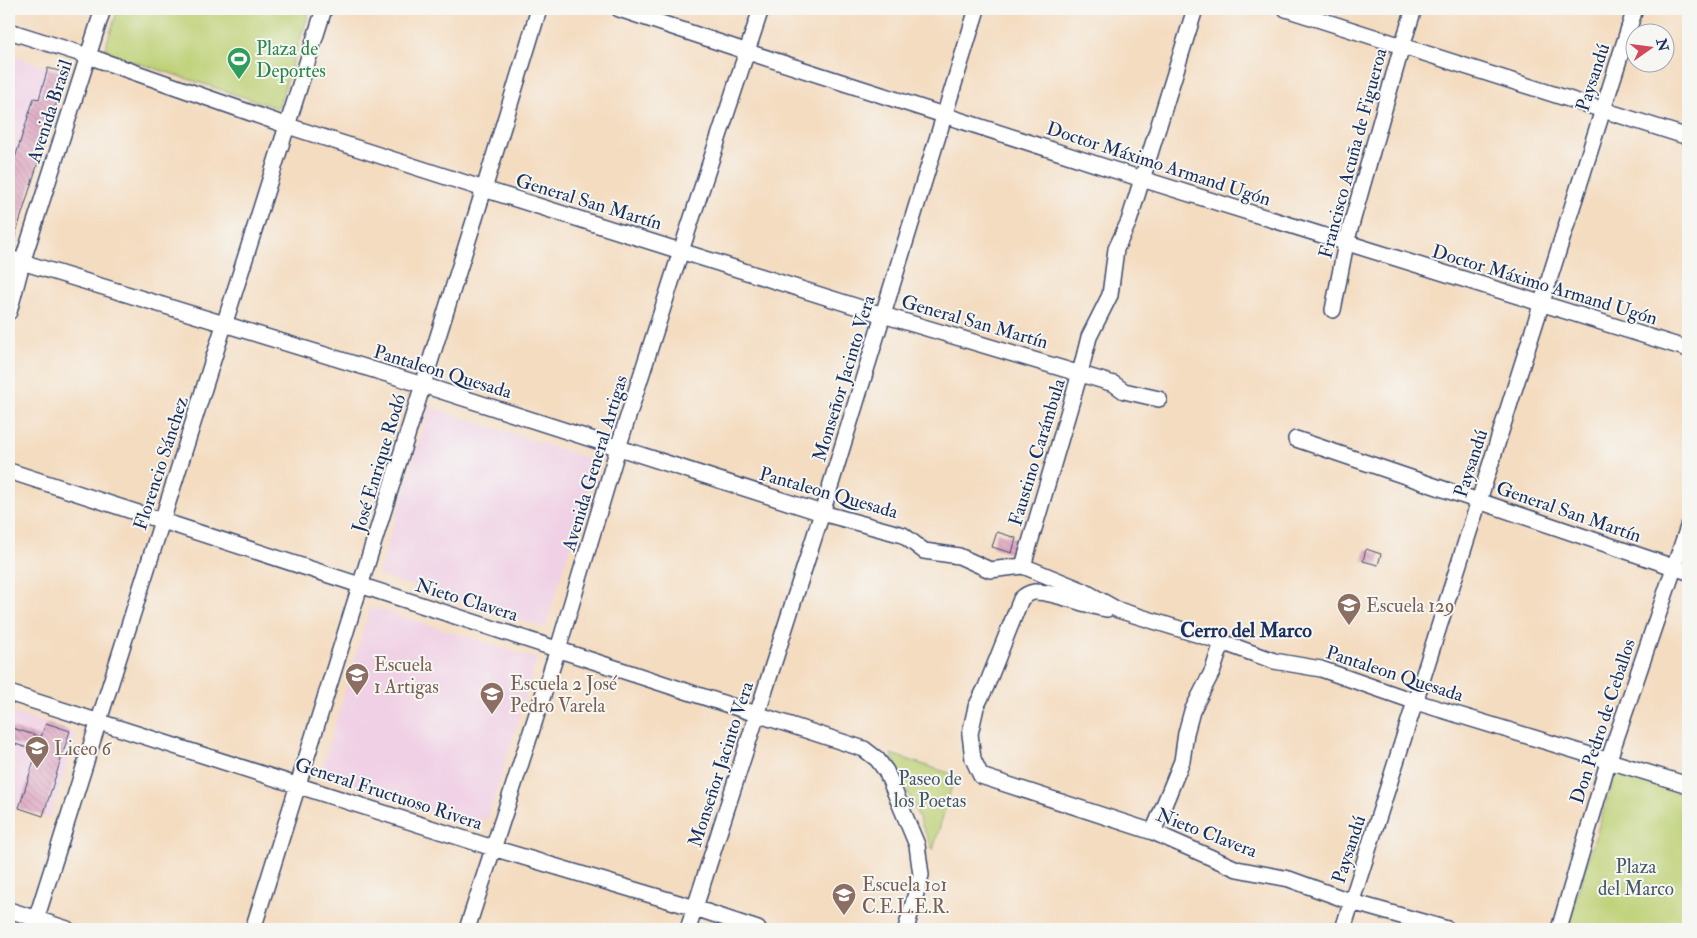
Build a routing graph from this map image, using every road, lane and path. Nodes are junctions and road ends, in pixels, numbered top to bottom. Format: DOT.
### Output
graph roads {
  1 [pos="104,9"];
  2 [pos="324,9"];
  3 [pos="539,9"];
  4 [pos="619,9"];
  5 [pos="761,9"];
  6 [pos="977,9"];
  7 [pos="1195,9"];
  8 [pos="1286,9"];
  9 [pos="1414,9"];
  10 [pos="1635,9"];
  11 [pos="9,31"];
  12 [pos="1402,46"];
  13 [pos="748,52"];
  14 [pos="88,56"];
  15 [pos="1602,110"];
  16 [pos="945,114"];
  17 [pos="288,126"];
  18 [pos="1688,137"];
  19 [pos="1142,179"];
  20 [pos="484,189"];
  21 [pos="1346,243"];
  22 [pos="681,250"];
  23 [pos="15,261"];
  24 [pos="1542,304"];
  25 [pos="1333,310"];
  26 [pos="9,312"];
  27 [pos="883,315"];
  28 [pos="224,325"];
  29 [pos="1688,350"];
  30 [pos="1080,373"];
  31 [pos="423,385"];
  32 [pos="1160,399"];
  33 [pos="1296,439"];
  34 [pos="618,448"];
  35 [pos="9,471"];
  36 [pos="1479,501"];
  37 [pos="822,513"];
  38 [pos="162,522"];
  39 [pos="1688,527"];
  40 [pos="1023,566"];
  41 [pos="1682,570"];
  42 [pos="360,587"];
  43 [pos="1118,610"];
  44 [pos="1222,642"];
  45 [pos="558,649"];
  46 [pos="9,693"];
  47 [pos="1416,702"];
  48 [pos="756,714"];
  49 [pos="98,721"];
  50 [pos="1609,760"];
  51 [pos="297,784"];
  52 [pos="1688,785"];
  53 [pos="1152,832"];
  54 [pos="493,848"];
  55 [pos="1352,902"];
  56 [pos="695,908"];
  57 [pos="9,910"];
  58 [pos="34,924"];
  59 [pos="67,929"];
  60 [pos="253,929"];
  61 [pos="467,929"];
  62 [pos="688,929"];
  63 [pos="758,929"];
  64 [pos="906,929"];
  65 [pos="1343,929"];
  66 [pos="1447,929"];
  67 [pos="1559,929"];
  1 -- 14 [label="street, Avenida Brasil"];
  2 -- 17 [label="street, Florencio Sánchez"];
  3 -- 20 [label="street, José Enrique Rodó"];
  4 -- 13 [label="street, Doctor Máximo Armand Ugón"];
  5 -- 13 [label="street, Avenida General Artigas"];
  6 -- 16 [label="street, Monseñor Jacinto Vera"];
  7 -- 19 [label="street, Faustino Carámbula"];
  8 -- 12 [label="street"];
  9 -- 12 [label="street, Francisco Acuña de Figueroa"];
  10 -- 15 [label="street, Paysandú"];
  11 -- 14 [label="street, General San Martín"];
  12 -- 15 [label="street"];
  12 -- 21 [label="street, Francisco Acuña de Figueroa"];
  13 -- 16 [label="street, Doctor Máximo Armand Ugón"];
  13 -- 22 [label="street, Avenida General Artigas"];
  14 -- 17 [label="street, General San Martín"];
  14 -- 23 [label="street, Avenida Brasil"];
  15 -- 18 [label="street"];
  15 -- 24 [label="street, Paysandú"];
  16 -- 19 [label="street, Doctor Máximo Armand Ugón"];
  16 -- 27 [label="street, Monseñor Jacinto Vera"];
  17 -- 20 [label="street, General San Martín"];
  17 -- 28 [label="street, Florencio Sánchez"];
  19 -- 21 [label="street, Doctor Máximo Armand Ugón"];
  19 -- 30 [label="street, Faustino Carámbula"];
  20 -- 22 [label="street, General San Martín"];
  20 -- 31 [label="street, José Enrique Rodó"];
  21 -- 24 [label="street, Doctor Máximo Armand Ugón"];
  21 -- 25 [label="street, Francisco Acuña de Figueroa"];
  22 -- 27 [label="street, General San Martín"];
  22 -- 34 [label="street, Avenida General Artigas"];
  23 -- 26 [label="street, Avenida Brasil"];
  23 -- 28 [label="street, Pantaleon Quesada"];
  24 -- 29 [label="street, Doctor Máximo Armand Ugón"];
  24 -- 36 [label="street, Paysandú"];
  27 -- 30 [label="street, General San Martín"];
  27 -- 37 [label="street, Monseñor Jacinto Vera"];
  28 -- 31 [label="street, Pantaleon Quesada"];
  28 -- 38 [label="street, Florencio Sánchez"];
  30 -- 32 [label="street, General San Martín"];
  30 -- 40 [label="street, Faustino Carámbula"];
  31 -- 34 [label="street, Pantaleon Quesada"];
  31 -- 42 [label="street, José Enrique Rodó"];
  33 -- 36 [label="street, General San Martín"];
  34 -- 37 [label="street, Pantaleon Quesada"];
  34 -- 45 [label="street, Avenida General Artigas"];
  35 -- 38 [label="street, Nieto Clavera"];
  36 -- 41 [label="street, General San Martín"];
  36 -- 47 [label="street, Paysandú"];
  37 -- 40 [label="street, Pantaleon Quesada"];
  37 -- 48 [label="street, Monseñor Jacinto Vera"];
  38 -- 42 [label="street, Nieto Clavera"];
  38 -- 49 [label="street, Florencio Sánchez"];
  39 -- 41 [label="street, Don Pedro de Ceballos"];
  40 -- 43 [label="street, Pantaleon Quesada"];
  41 -- 50 [label="street, Don Pedro de Ceballos"];
  42 -- 45 [label="street, Nieto Clavera"];
  42 -- 51 [label="street, José Enrique Rodó"];
  43 -- 44 [label="street, Pantaleon Quesada"];
  43 -- 53 [label="street, Nieto Clavera"];
  44 -- 47 [label="street, Pantaleon Quesada"];
  44 -- 53 [label="street"];
  45 -- 48 [label="street, Nieto Clavera"];
  45 -- 54 [label="street, Avenida General Artigas"];
  46 -- 49 [label="street, General Fructuoso Rivera"];
  47 -- 50 [label="street, Pantaleon Quesada"];
  47 -- 55 [label="street, Paysandú"];
  48 -- 56 [label="street, Monseñor Jacinto Vera"];
  48 -- 64 [label="street, Nieto Clavera"];
  49 -- 51 [label="street, General Fructuoso Rivera"];
  49 -- 58 [label="street, Florencio Sánchez"];
  50 -- 52 [label="street, Pantaleon Quesada"];
  50 -- 67 [label="street, Don Pedro de Ceballos"];
  51 -- 54 [label="street, General Fructuoso Rivera"];
  51 -- 60 [label="street, José Enrique Rodó"];
  53 -- 55 [label="street, Nieto Clavera"];
  54 -- 56 [label="street, General Fructuoso Rivera"];
  54 -- 61 [label="street, Avenida General Artigas"];
  55 -- 65 [label="street, Paysandú"];
  55 -- 66 [label="street, Nieto Clavera"];
  56 -- 62 [label="street, Monseñor Jacinto Vera"];
  56 -- 63 [label="street, General Fructuoso Rivera"];
  57 -- 58 [label="street"];
  58 -- 59 [label="street"];
}
